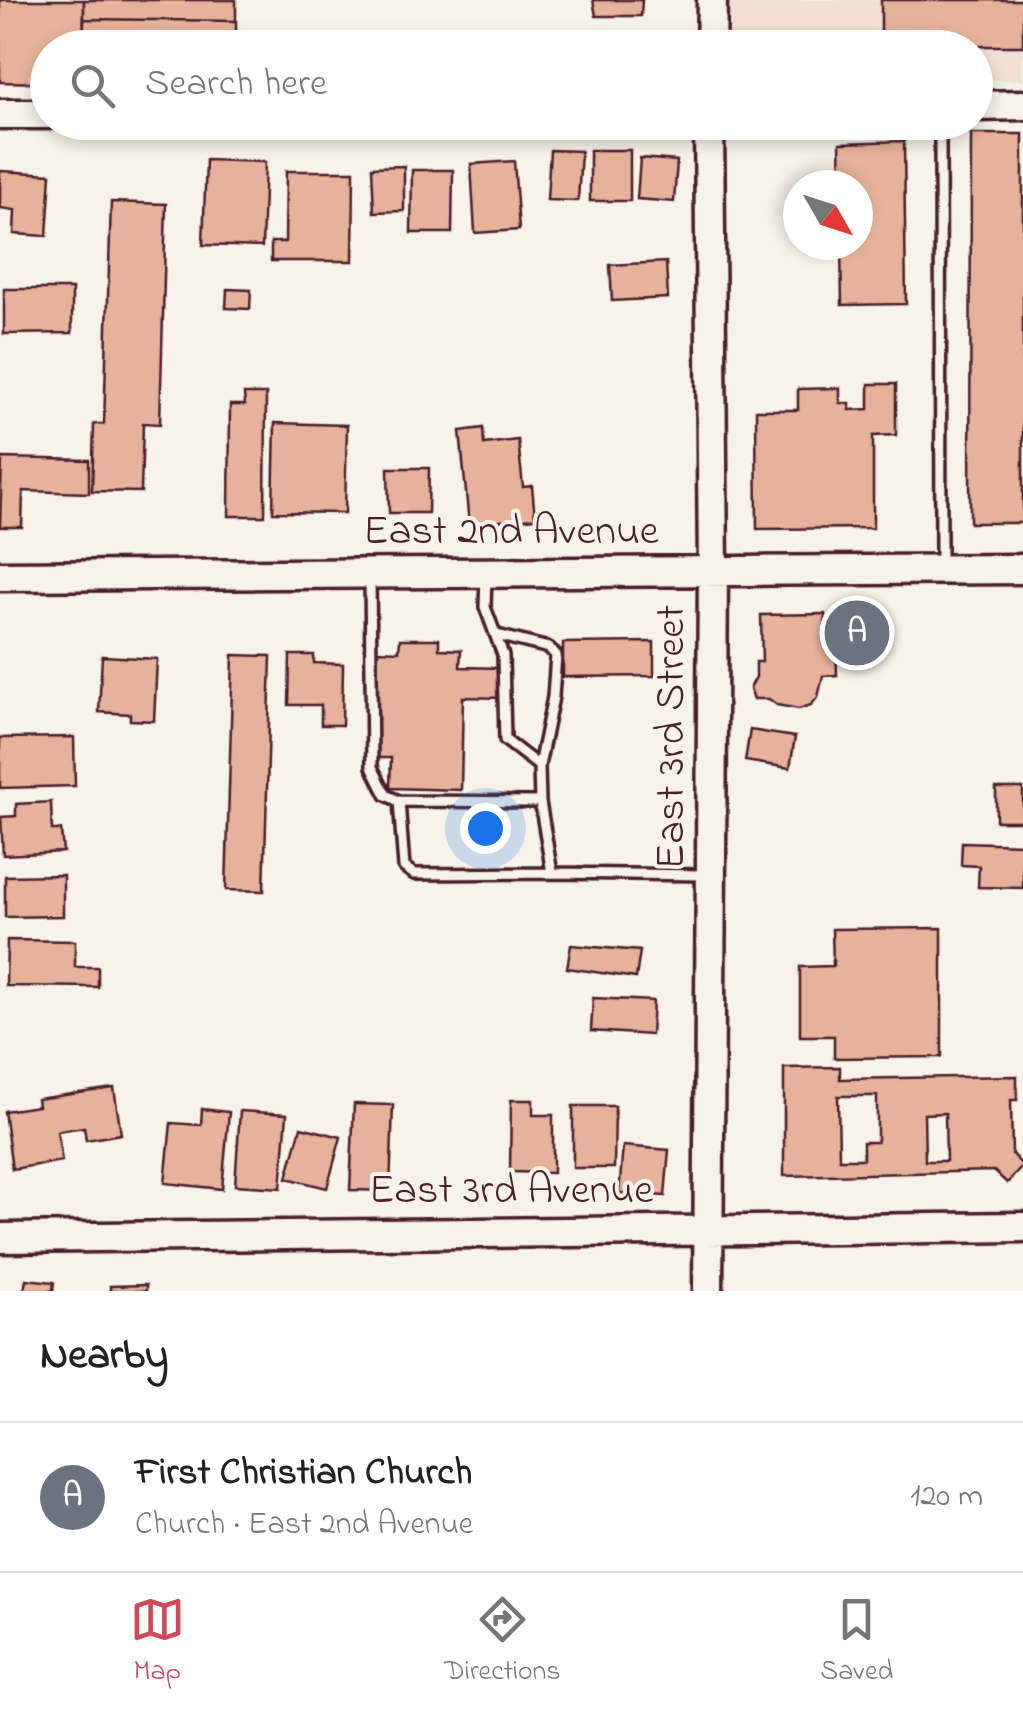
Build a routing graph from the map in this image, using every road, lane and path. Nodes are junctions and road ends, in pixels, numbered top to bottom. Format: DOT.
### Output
graph roads {
  1 [pos="712,0"];
  2 [pos="711,30"];
  3 [pos="1023,105"];
  4 [pos="993,106"];
  5 [pos="0,114"];
  6 [pos="30,114"];
  7 [pos="709,140"];
  8 [pos="940,140"];
  9 [pos="1023,569"];
  10 [pos="941,570"];
  11 [pos="712,571"];
  12 [pos="370,572"];
  13 [pos="486,572"];
  14 [pos="0,576"];
  15 [pos="497,634"];
  16 [pos="539,766"];
  17 [pos="399,801"];
  18 [pos="540,802"];
  19 [pos="552,873"];
  20 [pos="711,875"];
  21 [pos="1023,1227"];
  22 [pos="709,1230"];
  23 [pos="0,1238"];
  24 [pos="708,1291"];
  1 -- 2 [label="street"];
  3 -- 4 [label="street"];
  5 -- 6 [label="street"];
  7 -- 11 [label="street, East 3rd Street"];
  8 -- 10 [label="lane"];
  9 -- 10 [label="street, East 2nd Avenue"];
  10 -- 11 [label="street, East 2nd Avenue"];
  11 -- 13 [label="street, East 2nd Avenue"];
  11 -- 20 [label="street, East 3rd Street"];
  12 -- 13 [label="street, East 2nd Avenue"];
  12 -- 14 [label="street, East 2nd Avenue"];
  12 -- 17 [label="lane"];
  13 -- 15 [label="lane"];
  15 -- 16 [label="lane"];
  15 -- 16 [label="lane"];
  16 -- 18 [label="lane"];
  17 -- 18 [label="lane"];
  17 -- 19 [label="lane"];
  18 -- 19 [label="lane"];
  19 -- 20 [label="lane"];
  20 -- 22 [label="street, East 3rd Street"];
  21 -- 22 [label="street, East 3rd Avenue"];
  22 -- 23 [label="street, East 3rd Avenue"];
  22 -- 24 [label="street, East 3rd Street"];
}
